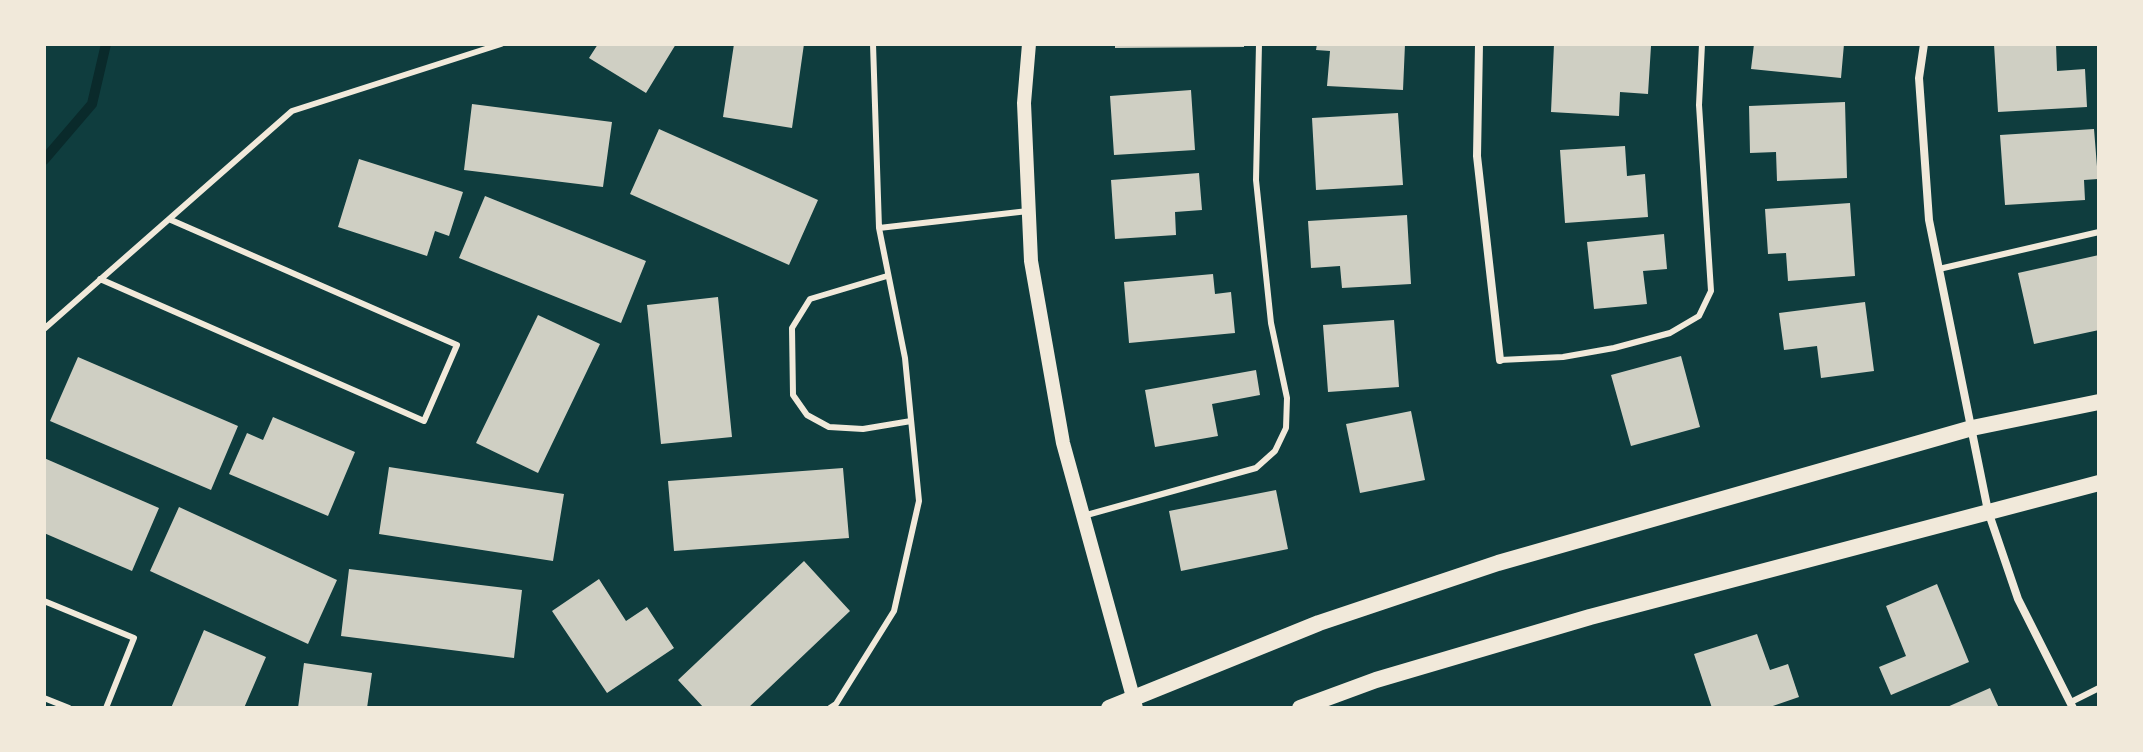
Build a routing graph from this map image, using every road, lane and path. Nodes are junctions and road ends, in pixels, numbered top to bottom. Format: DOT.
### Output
graph roads {
  1 [pos="501,44"];
  2 [pos="873,44"];
  3 [pos="1029,44"];
  4 [pos="1259,44"];
  5 [pos="1479,44"];
  6 [pos="1702,44"];
  7 [pos="1924,44"];
  8 [pos="1028,211"];
  9 [pos="171,220"];
  10 [pos="879,228"];
  11 [pos="2099,232"];
  12 [pos="1939,269"];
  13 [pos="887,276"];
  14 [pos="100,279"];
  15 [pos="44,329"];
  16 [pos="1500,360"];
  17 [pos="2099,402"];
  18 [pos="911,421"];
  19 [pos="1972,428"];
  20 [pos="2099,483"];
  21 [pos="1988,511"];
  22 [pos="1082,516"];
  23 [pos="44,601"];
  24 [pos="2099,688"];
  25 [pos="44,698"];
  26 [pos="1134,703"];
  27 [pos="2072,705"];
  28 [pos="69,708"];
  29 [pos="106,708"];
  30 [pos="830,708"];
  31 [pos="1109,708"];
  32 [pos="1300,708"];
  1 -- 9 [label="lane"];
  2 -- 10 [label="lane"];
  3 -- 8 [label="street"];
  4 -- 22 [label="lane"];
  5 -- 16 [label="street"];
  6 -- 16 [label="lane"];
  7 -- 12 [label="street"];
  8 -- 10 [label="lane"];
  8 -- 22 [label="street"];
  9 -- 14 [label="lane"];
  9 -- 14 [label="lane"];
  10 -- 13 [label="lane"];
  11 -- 12 [label="lane"];
  12 -- 19 [label="street"];
  13 -- 18 [label="lane"];
  13 -- 18 [label="lane"];
  14 -- 15 [label="lane"];
  17 -- 19 [label="main road"];
  18 -- 30 [label="lane"];
  19 -- 21 [label="street"];
  19 -- 26 [label="main road"];
  20 -- 21 [label="main road"];
  21 -- 27 [label="street"];
  21 -- 32 [label="main road"];
  22 -- 26 [label="street"];
  23 -- 29 [label="lane"];
  24 -- 27 [label="lane"];
  25 -- 28 [label="lane"];
  26 -- 31 [label="main road"];
}
